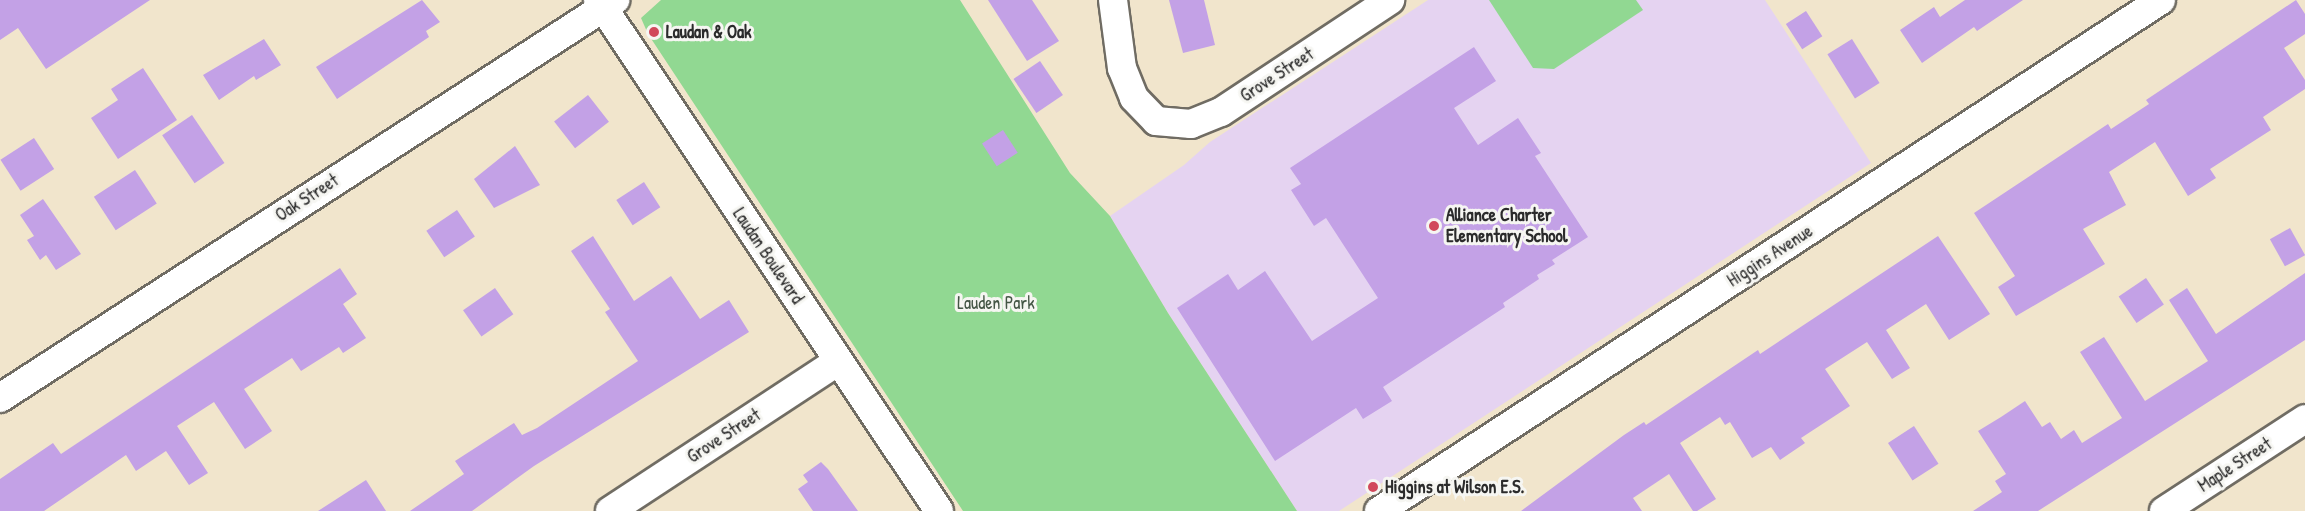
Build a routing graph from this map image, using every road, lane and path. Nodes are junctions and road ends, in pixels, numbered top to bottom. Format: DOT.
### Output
graph roads {
  1 [pos="1113,0"];
  2 [pos="1390,0"];
  3 [pos="2161,0"];
  4 [pos="606,3"];
  5 [pos="838,361"];
  6 [pos="0,398"];
  7 [pos="2305,419"];
  8 [pos="610,511"];
  9 [pos="939,511"];
  10 [pos="1379,511"];
  11 [pos="2164,511"];
  1 -- 2 [label="street, Grove Street"];
  3 -- 10 [label="street, Higgins Avenue"];
  4 -- 5 [label="street, Laudan Boulevard"];
  4 -- 6 [label="street, Oak Street"];
  5 -- 8 [label="street, Grove Street"];
  5 -- 9 [label="street, Laudan Boulevard"];
  7 -- 11 [label="street, Maple Street"];
}
